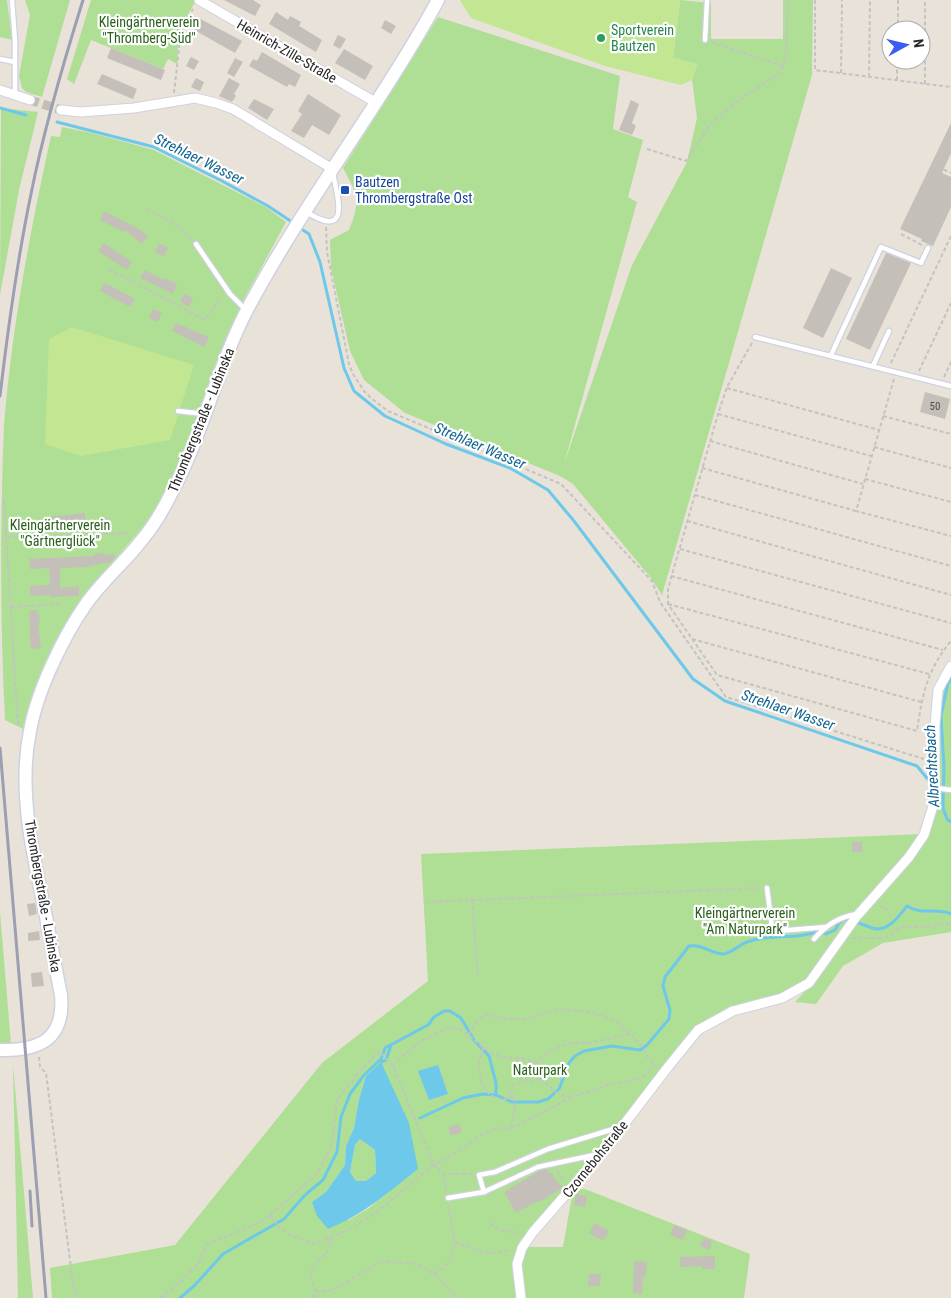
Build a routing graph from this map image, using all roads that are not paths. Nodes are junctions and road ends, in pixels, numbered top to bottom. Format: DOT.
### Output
graph roads {
  1 [pos="6,0"];
  2 [pos="438,0"];
  3 [pos="707,0"];
  4 [pos="12,1"];
  5 [pos="196,4"];
  6 [pos="705,40"];
  7 [pos="0,59"];
  8 [pos="15,62"];
  9 [pos="0,90"];
  10 [pos="15,95"];
  11 [pos="30,100"];
  12 [pos="375,102"];
  13 [pos="61,110"];
  14 [pos="331,168"];
  15 [pos="299,219"];
  16 [pos="196,244"];
  17 [pos="928,248"];
  18 [pos="247,311"];
  19 [pos="889,331"];
  20 [pos="755,337"];
  21 [pos="831,355"];
  22 [pos="873,366"];
  23 [pos="951,386"];
  24 [pos="178,411"];
  25 [pos="205,414"];
  26 [pos="951,666"];
  27 [pos="938,788"];
  28 [pos="949,789"];
  29 [pos="766,888"];
  30 [pos="856,918"];
  31 [pos="822,930"];
  32 [pos="814,939"];
  33 [pos="0,1050"];
  34 [pos="623,1126"];
  35 [pos="602,1153"];
  36 [pos="484,1192"];
  37 [pos="448,1198"];
  38 [pos="521,1298"];
  1 -- 4 [label="lane"];
  2 -- 12 [label="street, Thrombergstraße - Lubinska"];
  3 -- 6 [label="lane"];
  4 -- 8 [label="lane"];
  5 -- 12 [label="street, Heinrich-Zille-Straße"];
  7 -- 8 [label="lane"];
  8 -- 10 [label="lane"];
  9 -- 10 [label="street"];
  10 -- 11 [label="street"];
  12 -- 14 [label="street, Thrombergstraße - Lubinska"];
  13 -- 14 [label="street"];
  14 -- 15 [label="street, Thrombergstraße - Lubinska"];
  14 -- 15 [label="lane"];
  15 -- 18 [label="street, Thrombergstraße - Lubinska"];
  16 -- 18 [label="lane"];
  17 -- 21 [label="lane"];
  18 -- 25 [label="street, Thrombergstraße - Lubinska"];
  19 -- 22 [label="lane"];
  20 -- 21 [label="lane"];
  21 -- 22 [label="lane"];
  22 -- 23 [label="lane"];
  24 -- 25 [label="lane"];
  25 -- 33 [label="street, Thrombergstraße - Lubinska"];
  26 -- 27 [label="street"];
  27 -- 28 [label="lane"];
  27 -- 30 [label="street"];
  29 -- 31 [label="lane"];
  30 -- 31 [label="lane"];
  30 -- 34 [label="street, Czornebohstraße"];
  31 -- 32 [label="lane"];
  34 -- 35 [label="street, Czornebohstraße"];
  34 -- 36 [label="lane"];
  35 -- 36 [label="lane"];
  35 -- 38 [label="street, Czornebohstraße"];
  36 -- 37 [label="lane"];
}
